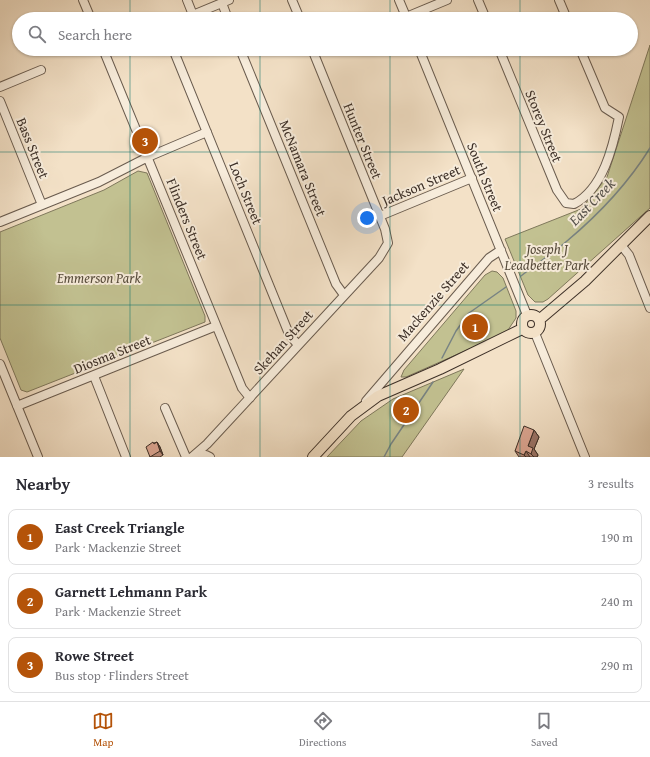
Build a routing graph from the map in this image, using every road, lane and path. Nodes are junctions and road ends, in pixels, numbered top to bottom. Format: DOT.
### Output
graph roads {
  1 [pos="83,0"];
  2 [pos="187,0"];
  3 [pos="292,0"];
  4 [pos="399,0"];
  5 [pos="447,0"];
  6 [pos="478,0"];
  7 [pos="559,0"];
  8 [pos="225,1"];
  9 [pos="88,12"];
  10 [pos="192,12"];
  11 [pos="200,12"];
  12 [pos="227,12"];
  13 [pos="297,12"];
  14 [pos="404,12"];
  15 [pos="420,12"];
  16 [pos="483,12"];
  17 [pos="564,12"];
  18 [pos="106,56"];
  19 [pos="176,56"];
  20 [pos="243,56"];
  21 [pos="315,56"];
  22 [pos="422,56"];
  23 [pos="502,56"];
  24 [pos="583,56"];
  25 [pos="41,70"];
  26 [pos="0,87"];
  27 [pos="0,101"];
  28 [pos="207,132"];
  29 [pos="148,157"];
  30 [pos="472,178"];
  31 [pos="42,205"];
  32 [pos="380,216"];
  33 [pos="650,216"];
  34 [pos="0,222"];
  35 [pos="388,243"];
  36 [pos="621,245"];
  37 [pos="501,250"];
  38 [pos="344,295"];
  39 [pos="650,308"];
  40 [pos="527,315"];
  41 [pos="539,320"];
  42 [pos="216,326"];
  43 [pos="522,329"];
  44 [pos="535,333"];
  45 [pos="298,345"];
  46 [pos="0,364"];
  47 [pos="390,374"];
  48 [pos="94,376"];
  49 [pos="394,388"];
  50 [pos="250,398"];
  51 [pos="17,406"];
  52 [pos="362,406"];
  53 [pos="165,408"];
  54 [pos="207,444"];
  55 [pos="38,457"];
  56 [pos="126,457"];
  57 [pos="186,457"];
  58 [pos="193,457"];
  59 [pos="210,457"];
  60 [pos="214,457"];
  61 [pos="313,457"];
  62 [pos="585,457"];
  1 -- 9 [label="street"];
  2 -- 10 [label="street"];
  3 -- 13 [label="street"];
  4 -- 14 [label="street"];
  5 -- 15 [label="street"];
  6 -- 16 [label="street"];
  7 -- 17 [label="street"];
  8 -- 11 [label="street"];
  8 -- 12 [label="street"];
  18 -- 29 [label="street, Flinders Street"];
  19 -- 28 [label="street, Loch Street"];
  20 -- 38 [label="street, McNamara Street"];
  21 -- 32 [label="street, Hunter Street"];
  22 -- 30 [label="street, South Street"];
  23 -- 24 [label="street, Storey Street"];
  25 -- 26 [label="street"];
  27 -- 31 [label="street, Bass Street"];
  28 -- 29 [label="street"];
  28 -- 45 [label="street, Loch Street"];
  29 -- 31 [label="street"];
  29 -- 42 [label="street, Flinders Street"];
  30 -- 32 [label="street, Jackson Street"];
  30 -- 37 [label="street, South Street"];
  31 -- 34 [label="street"];
  32 -- 35 [label="street, Hunter Street"];
  33 -- 36 [label="main road"];
  35 -- 38 [label="street, Skehan Street"];
  36 -- 39 [label="street"];
  36 -- 41 [label="main road"];
  37 -- 40 [label="street, South Street"];
  37 -- 47 [label="street, Mackenzie Street"];
  38 -- 45 [label="street, Skehan Street"];
  40 -- 41 [label="main road"];
  40 -- 43 [label="main road"];
  41 -- 44 [label="main road"];
  42 -- 48 [label="street, Diosma Street"];
  42 -- 50 [label="street, Flinders Street"];
  43 -- 44 [label="main road"];
  43 -- 49 [label="main road, Mackenzie Street"];
  44 -- 62 [label="street"];
  45 -- 50 [label="street, Skehan Street"];
  46 -- 51 [label="street"];
  47 -- 49 [label="street"];
  47 -- 52 [label="street, Mackenzie Street"];
  48 -- 51 [label="street, Diosma Street"];
  48 -- 56 [label="street"];
  49 -- 52 [label="main road, Mackenzie Street"];
  50 -- 54 [label="street, Skehan Street"];
  51 -- 55 [label="street"];
  52 -- 61 [label="main road, Mackenzie Street"];
  53 -- 57 [label="street"];
  54 -- 58 [label="street, Skehan Street"];
  54 -- 60 [label="street"];
  58 -- 59 [label="street"];
}
